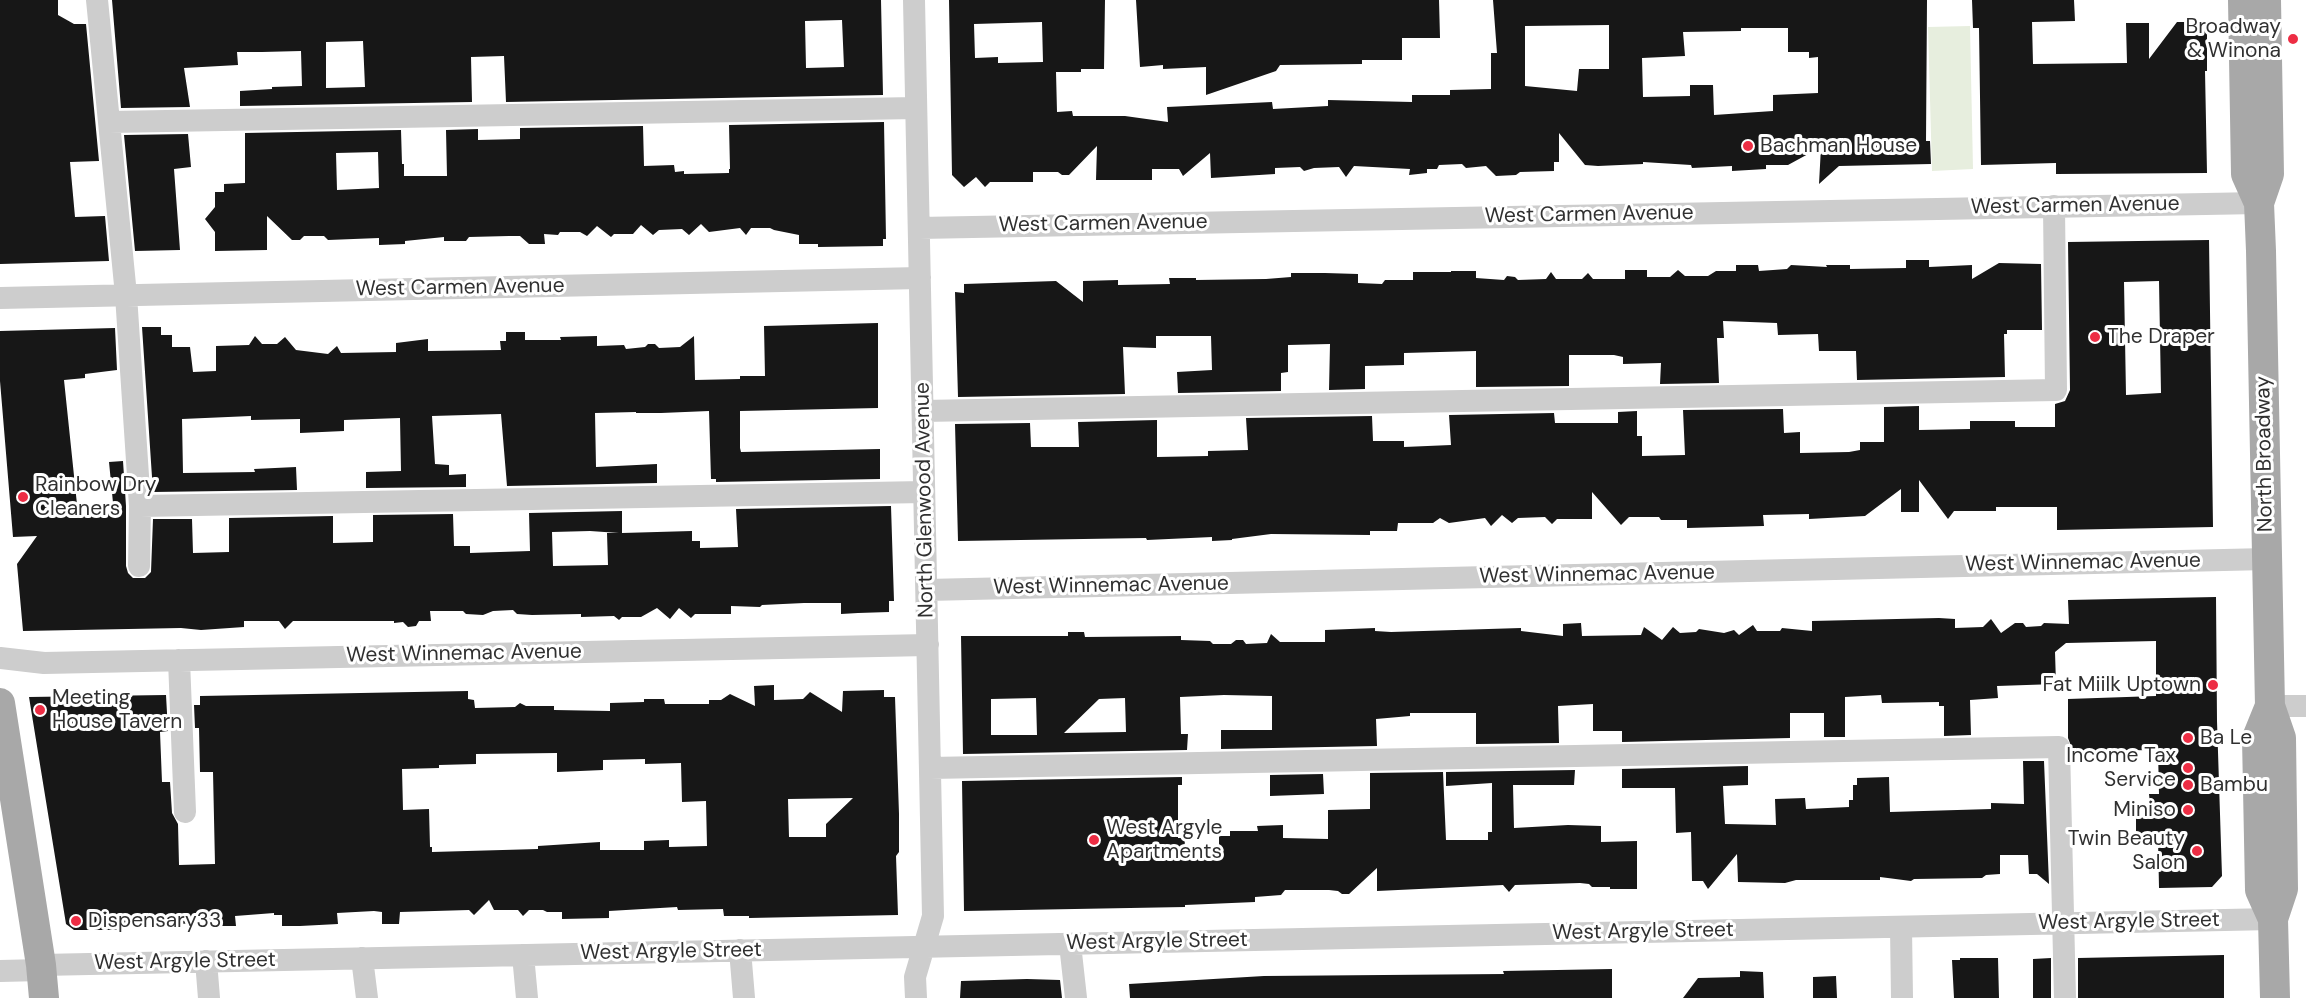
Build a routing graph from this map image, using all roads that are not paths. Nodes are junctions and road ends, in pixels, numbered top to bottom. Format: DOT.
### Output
graph roads {
  1 [pos="98,0"];
  2 [pos="914,0"];
  3 [pos="2243,0"];
  4 [pos="2266,0"];
  5 [pos="916,108"];
  6 [pos="109,122"];
  7 [pos="2259,203"];
  8 [pos="2054,206"];
  9 [pos="919,228"];
  10 [pos="920,278"];
  11 [pos="126,295"];
  12 [pos="0,298"];
  13 [pos="923,411"];
  14 [pos="924,492"];
  15 [pos="140,506"];
  16 [pos="2267,559"];
  17 [pos="139,566"];
  18 [pos="927,590"];
  19 [pos="928,645"];
  20 [pos="0,658"];
  21 [pos="179,660"];
  22 [pos="0,703"];
  23 [pos="2270,706"];
  24 [pos="2306,706"];
  25 [pos="930,768"];
  26 [pos="185,812"];
  27 [pos="2273,919"];
  28 [pos="2063,924"];
  29 [pos="1900,927"];
  30 [pos="1070,944"];
  31 [pos="925,947"];
  32 [pos="740,950"];
  33 [pos="523,955"];
  34 [pos="362,958"];
  35 [pos="206,961"];
  36 [pos="0,971"];
  37 [pos="42,977"];
  38 [pos="208,998"];
  39 [pos="367,998"];
  40 [pos="527,998"];
  41 [pos="744,998"];
  42 [pos="916,998"];
  43 [pos="1076,998"];
  44 [pos="1902,998"];
  45 [pos="2065,998"];
  46 [pos="2276,998"];
  1 -- 6 [label="street"];
  2 -- 5 [label="street, North Glenwood Avenue"];
  3 -- 7 [label="main road, North Broadway"];
  4 -- 7 [label="main road, North Broadway"];
  5 -- 6 [label="street"];
  5 -- 9 [label="street, North Glenwood Avenue"];
  6 -- 11 [label="street"];
  7 -- 8 [label="street, West Carmen Avenue"];
  7 -- 16 [label="main road, North Broadway"];
  8 -- 9 [label="street, West Carmen Avenue"];
  8 -- 13 [label="street"];
  9 -- 10 [label="street, North Glenwood Avenue"];
  10 -- 11 [label="street, West Carmen Avenue"];
  10 -- 13 [label="street, North Glenwood Avenue"];
  11 -- 12 [label="street, West Carmen Avenue"];
  11 -- 15 [label="street"];
  13 -- 14 [label="street, North Glenwood Avenue"];
  14 -- 15 [label="street"];
  14 -- 18 [label="street, North Glenwood Avenue"];
  15 -- 17 [label="street"];
  16 -- 18 [label="street, West Winnemac Avenue"];
  16 -- 23 [label="main road, North Broadway"];
  18 -- 19 [label="street, North Glenwood Avenue"];
  19 -- 21 [label="street, West Winnemac Avenue"];
  19 -- 25 [label="street, North Glenwood Avenue"];
  20 -- 21 [label="street, West Winnemac Avenue"];
  21 -- 26 [label="street"];
  22 -- 37 [label="main road"];
  23 -- 24 [label="street"];
  23 -- 27 [label="main road, North Broadway"];
  25 -- 28 [label="street"];
  25 -- 31 [label="street, North Glenwood Avenue"];
  27 -- 28 [label="street, West Argyle Street"];
  27 -- 46 [label="main road, North Broadway"];
  28 -- 29 [label="street, West Argyle Street"];
  28 -- 45 [label="street"];
  29 -- 30 [label="street, West Argyle Street"];
  29 -- 44 [label="street"];
  30 -- 31 [label="street, West Argyle Street"];
  30 -- 43 [label="street"];
  31 -- 32 [label="street, West Argyle Street"];
  31 -- 42 [label="street, North Glenwood Avenue"];
  32 -- 33 [label="street, West Argyle Street"];
  32 -- 41 [label="street"];
  33 -- 34 [label="street, West Argyle Street"];
  33 -- 40 [label="street"];
  34 -- 35 [label="street, West Argyle Street"];
  34 -- 39 [label="street"];
  35 -- 37 [label="street, West Argyle Street"];
  35 -- 38 [label="street"];
  36 -- 37 [label="street, West Argyle Street"];
}
